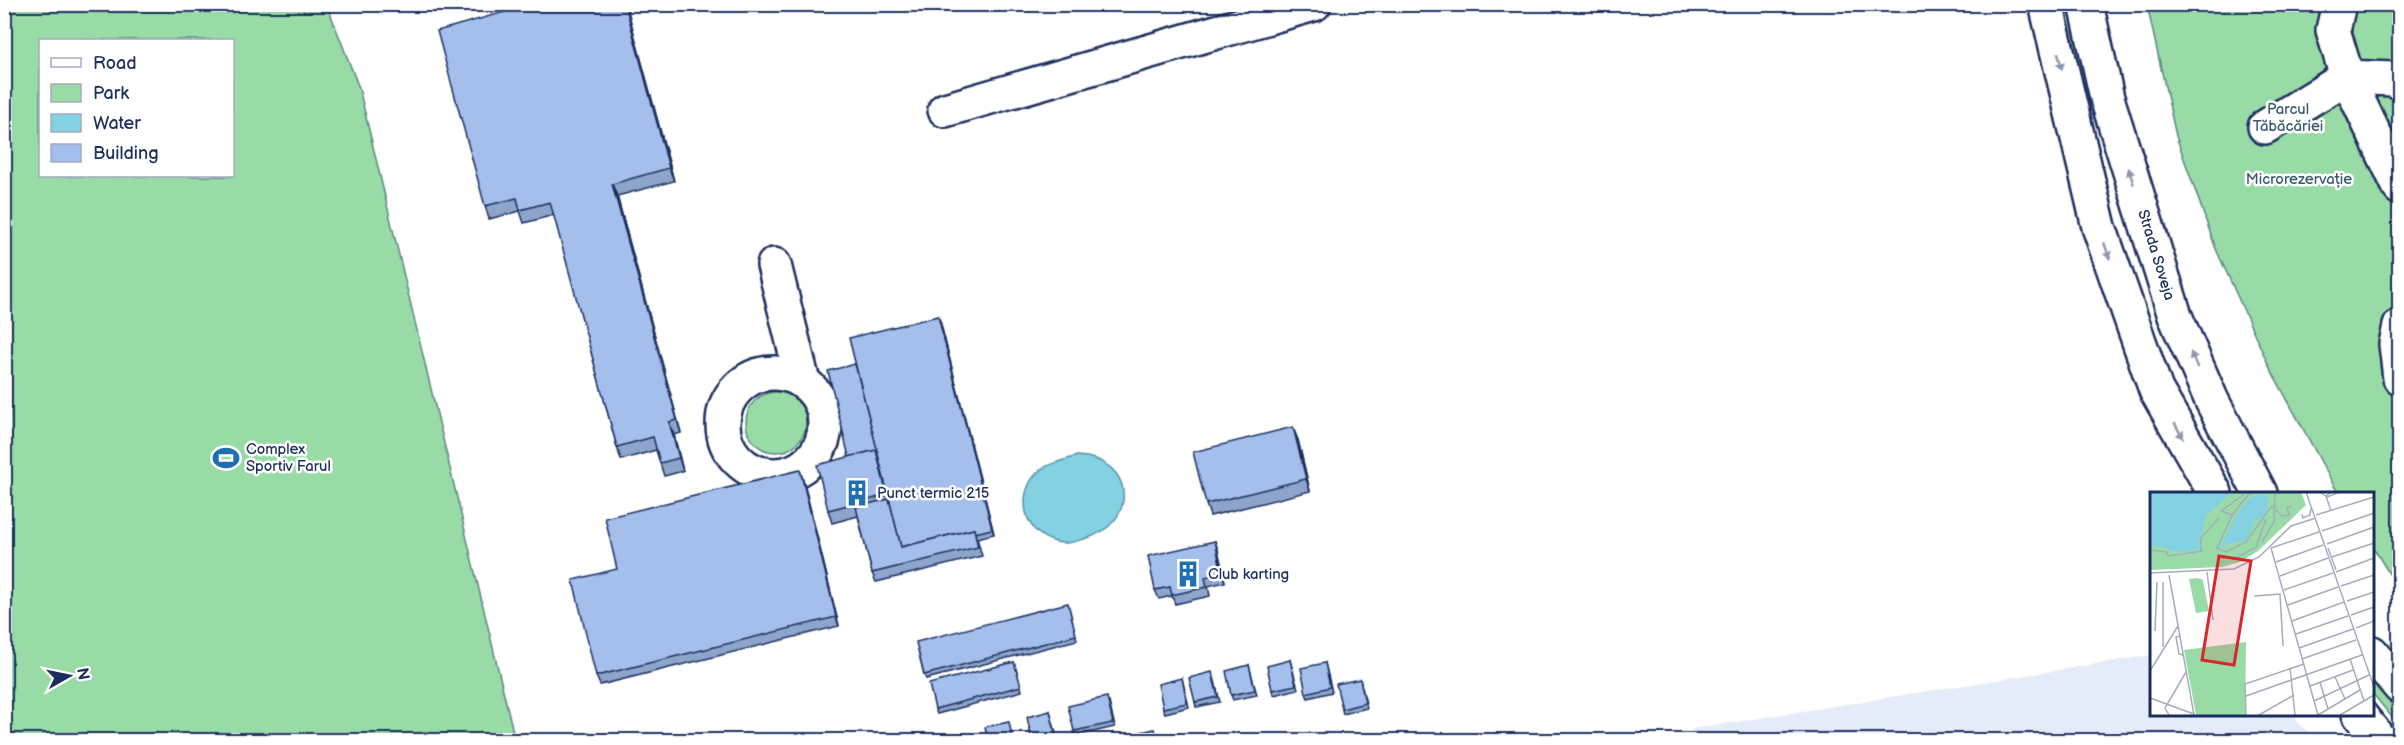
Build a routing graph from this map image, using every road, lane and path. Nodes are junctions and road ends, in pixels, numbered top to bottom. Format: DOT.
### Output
graph roads {
  1 [pos="1314,4"];
  2 [pos="2046,4"];
  3 [pos="2086,4"];
  4 [pos="2339,4"];
  5 [pos="2347,76"];
  6 [pos="2400,82"];
  7 [pos="945,110"];
  8 [pos="2265,126"];
  9 [pos="2400,188"];
  10 [pos="774,265"];
  11 [pos="2400,326"];
  12 [pos="2400,378"];
  13 [pos="803,382"];
  14 [pos="2214,492"];
  15 [pos="2259,492"];
  16 [pos="2374,654"];
  17 [pos="2400,687"];
  18 [pos="2360,715"];
  19 [pos="2380,741"];
  1 -- 7 [label="main road"];
  2 -- 14 [label="main road, one-way"];
  15 -- 3 [label="main road, Strada Soveja, one-way"];
  4 -- 5 [label="main road"];
  5 -- 6 [label="main road"];
  5 -- 8 [label="main road"];
  5 -- 9 [label="main road"];
  10 -- 13 [label="main road"];
  11 -- 12 [label="main road"];
  16 -- 17 [label="main road"];
  18 -- 19 [label="main road"];
}
